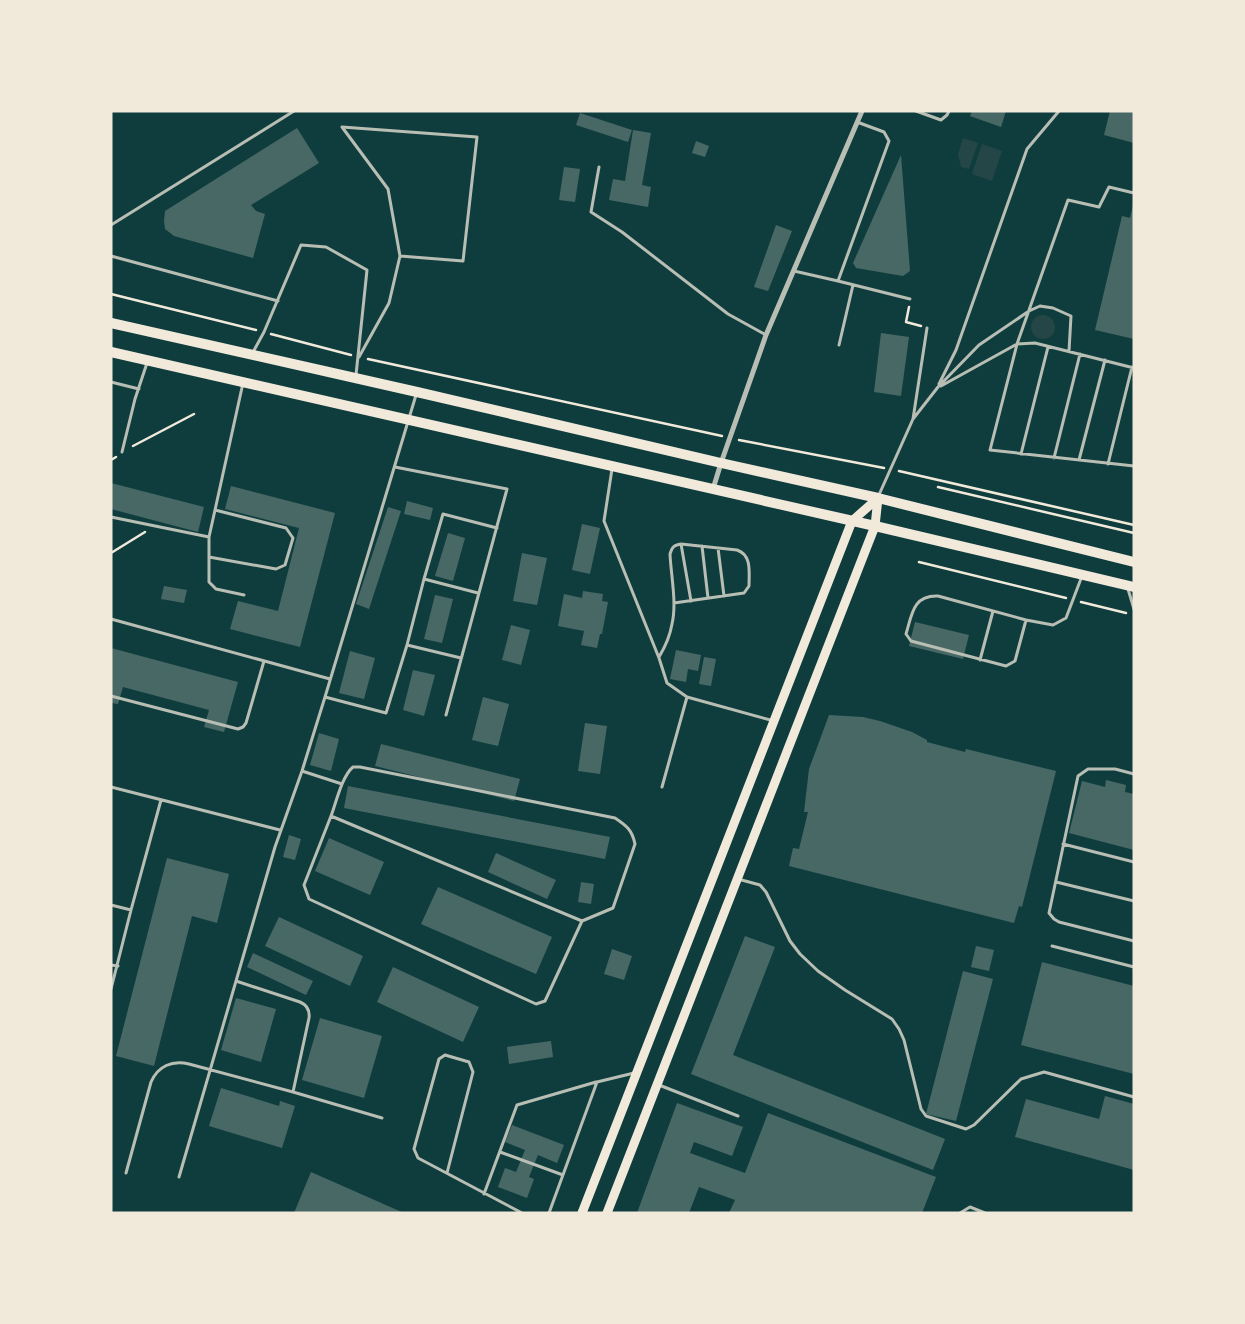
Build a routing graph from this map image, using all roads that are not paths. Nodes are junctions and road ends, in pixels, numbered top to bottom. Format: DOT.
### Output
graph roads {
  1 [pos="294,111"];
  2 [pos="862,111"];
  3 [pos="916,111"];
  4 [pos="949,111"];
  5 [pos="1059,111"];
  6 [pos="857,122"];
  7 [pos="599,167"];
  8 [pos="1134,192"];
  9 [pos="111,225"];
  10 [pos="111,256"];
  11 [pos="400,256"];
  12 [pos="794,271"];
  13 [pos="838,281"];
  14 [pos="854,285"];
  15 [pos="910,299"];
  16 [pos="278,301"];
  17 [pos="1029,311"];
  18 [pos="111,323"];
  19 [pos="927,328"];
  20 [pos="766,335"];
  21 [pos="1017,344"];
  22 [pos="839,345"];
  23 [pos="1048,347"];
  24 [pos="1069,351"];
  25 [pos="111,352"];
  26 [pos="251,354"];
  27 [pos="1080,354"];
  28 [pos="359,357"];
  29 [pos="148,360"];
  30 [pos="1104,360"];
  31 [pos="1133,368"];
  32 [pos="355,378"];
  33 [pos="111,382"];
  34 [pos="243,382"];
  35 [pos="938,387"];
  36 [pos="139,389"];
  37 [pos="417,392"];
  38 [pos="408,419"];
  39 [pos="913,419"];
  40 [pos="122,452"];
  41 [pos="1022,454"];
  42 [pos="1054,458"];
  43 [pos="1079,460"];
  44 [pos="721,463"];
  45 [pos="1108,464"];
  46 [pos="1134,466"];
  47 [pos="395,467"];
  48 [pos="613,467"];
  49 [pos="713,489"];
  50 [pos="878,498"];
  51 [pos="215,510"];
  52 [pos="111,518"];
  53 [pos="852,521"];
  54 [pos="875,526"];
  55 [pos="496,528"];
  56 [pos="209,537"];
  57 [pos="681,544"];
  58 [pos="702,546"];
  59 [pos="718,548"];
  60 [pos="209,557"];
  61 [pos="1134,562"];
  62 [pos="1083,576"];
  63 [pos="424,579"];
  64 [pos="1131,587"];
  65 [pos="478,593"];
  66 [pos="244,595"];
  67 [pos="724,596"];
  68 [pos="708,598"];
  69 [pos="691,600"];
  70 [pos="674,603"];
  71 [pos="1134,609"];
  72 [pos="993,611"];
  73 [pos="111,619"];
  74 [pos="1026,620"];
  75 [pos="407,645"];
  76 [pos="461,658"];
  77 [pos="659,658"];
  78 [pos="980,660"];
  79 [pos="264,661"];
  80 [pos="330,679"];
  81 [pos="111,696"];
  82 [pos="325,697"];
  83 [pos="687,697"];
  84 [pos="446,715"];
  85 [pos="774,721"];
  86 [pos="302,771"];
  87 [pos="1134,774"];
  88 [pos="342,784"];
  89 [pos="111,787"];
  90 [pos="662,787"];
  91 [pos="161,800"];
  92 [pos="331,816"];
  93 [pos="280,830"];
  94 [pos="1063,844"];
  95 [pos="1134,862"];
  96 [pos="738,878"];
  97 [pos="1056,882"];
  98 [pos="1134,900"];
  99 [pos="111,905"];
  100 [pos="131,910"];
  101 [pos="582,921"];
  102 [pos="1134,941"];
  103 [pos="1052,946"];
  104 [pos="111,965"];
  105 [pos="118,966"];
  106 [pos="1134,967"];
  107 [pos="236,981"];
  108 [pos="111,989"];
  109 [pos="210,1070"];
  110 [pos="637,1072"];
  111 [pos="597,1082"];
  112 [pos="656,1083"];
  113 [pos="293,1092"];
  114 [pos="1134,1097"];
  115 [pos="738,1116"];
  116 [pos="382,1118"];
  117 [pos="500,1152"];
  118 [pos="126,1173"];
  119 [pos="447,1173"];
  120 [pos="563,1175"];
  121 [pos="179,1177"];
  122 [pos="484,1194"];
  123 [pos="522,1213"];
  124 [pos="549,1213"];
  125 [pos="582,1213"];
  126 [pos="607,1213"];
  127 [pos="960,1213"];
  128 [pos="985,1213"];
  1 -- 9 [label="lane"];
  2 -- 6 [label="street"];
  3 -- 4 [label="lane"];
  5 -- 35 [label="lane"];
  6 -- 12 [label="street"];
  6 -- 13 [label="lane"];
  7 -- 20 [label="lane"];
  8 -- 17 [label="lane"];
  10 -- 16 [label="lane"];
  11 -- 11 [label="lane"];
  11 -- 28 [label="lane"];
  12 -- 13 [label="lane"];
  12 -- 20 [label="street"];
  13 -- 14 [label="lane"];
  14 -- 15 [label="lane"];
  14 -- 22 [label="lane"];
  16 -- 26 [label="lane"];
  16 -- 28 [label="lane"];
  17 -- 21 [label="lane"];
  17 -- 24 [label="lane"];
  17 -- 35 [label="lane"];
  18 -- 26 [label="highway"];
  19 -- 39 [label="lane"];
  20 -- 44 [label="street"];
  21 -- 23 [label="lane"];
  21 -- 35 [label="lane"];
  21 -- 41 [label="lane"];
  23 -- 24 [label="lane"];
  23 -- 41 [label="lane"];
  24 -- 27 [label="lane"];
  25 -- 29 [label="highway"];
  26 -- 32 [label="highway"];
  27 -- 30 [label="lane"];
  27 -- 42 [label="lane"];
  28 -- 32 [label="lane"];
  29 -- 34 [label="highway"];
  29 -- 36 [label="lane"];
  30 -- 31 [label="lane"];
  30 -- 43 [label="lane"];
  31 -- 45 [label="lane"];
  32 -- 37 [label="highway"];
  33 -- 36 [label="lane"];
  34 -- 38 [label="highway"];
  34 -- 51 [label="lane"];
  35 -- 39 [label="lane"];
  36 -- 40 [label="lane"];
  37 -- 38 [label="lane"];
  37 -- 44 [label="highway"];
  38 -- 47 [label="lane"];
  38 -- 48 [label="highway"];
  39 -- 50 [label="lane"];
  41 -- 42 [label="lane"];
  42 -- 43 [label="lane"];
  43 -- 45 [label="lane"];
  44 -- 49 [label="street"];
  44 -- 50 [label="highway"];
  45 -- 46 [label="lane"];
  47 -- 55 [label="lane"];
  47 -- 80 [label="lane"];
  48 -- 49 [label="highway"];
  48 -- 77 [label="lane"];
  49 -- 53 [label="highway"];
  50 -- 53 [label="main road"];
  50 -- 54 [label="main road"];
  50 -- 61 [label="highway"];
  51 -- 56 [label="lane"];
  51 -- 60 [label="lane"];
  52 -- 56 [label="lane"];
  53 -- 54 [label="highway"];
  53 -- 85 [label="main road"];
  54 -- 62 [label="highway"];
  54 -- 96 [label="main road"];
  55 -- 63 [label="lane"];
  55 -- 65 [label="lane"];
  56 -- 60 [label="lane"];
  57 -- 58 [label="lane"];
  57 -- 69 [label="lane"];
  57 -- 70 [label="lane"];
  58 -- 59 [label="lane"];
  58 -- 68 [label="lane"];
  59 -- 67 [label="lane"];
  59 -- 67 [label="lane"];
  60 -- 66 [label="lane"];
  62 -- 64 [label="highway"];
  62 -- 74 [label="lane"];
  63 -- 65 [label="lane"];
  63 -- 75 [label="lane"];
  64 -- 71 [label="lane"];
  65 -- 76 [label="lane"];
  67 -- 68 [label="lane"];
  68 -- 69 [label="lane"];
  69 -- 70 [label="lane"];
  70 -- 77 [label="lane"];
  72 -- 74 [label="lane"];
  72 -- 78 [label="lane"];
  72 -- 78 [label="lane"];
  73 -- 79 [label="lane"];
  74 -- 78 [label="lane"];
  75 -- 76 [label="lane"];
  75 -- 82 [label="lane"];
  76 -- 84 [label="lane"];
  77 -- 83 [label="lane"];
  79 -- 80 [label="lane"];
  79 -- 81 [label="lane"];
  80 -- 82 [label="lane"];
  82 -- 86 [label="lane"];
  83 -- 85 [label="lane"];
  83 -- 90 [label="lane"];
  85 -- 110 [label="main road"];
  86 -- 88 [label="lane"];
  86 -- 93 [label="lane"];
  87 -- 94 [label="lane"];
  88 -- 92 [label="lane"];
  88 -- 101 [label="lane"];
  89 -- 91 [label="lane"];
  91 -- 93 [label="lane"];
  91 -- 100 [label="lane"];
  92 -- 101 [label="lane"];
  92 -- 101 [label="lane"];
  93 -- 107 [label="lane"];
  94 -- 95 [label="lane"];
  94 -- 97 [label="lane"];
  96 -- 112 [label="main road"];
  96 -- 114 [label="lane"];
  97 -- 98 [label="lane"];
  97 -- 102 [label="lane"];
  99 -- 100 [label="lane"];
  100 -- 105 [label="lane"];
  103 -- 106 [label="lane"];
  104 -- 105 [label="lane"];
  105 -- 108 [label="lane"];
  107 -- 109 [label="lane"];
  107 -- 113 [label="lane"];
  109 -- 113 [label="lane"];
  109 -- 118 [label="lane"];
  109 -- 121 [label="lane"];
  110 -- 111 [label="lane"];
  110 -- 125 [label="main road"];
  111 -- 117 [label="lane"];
  111 -- 120 [label="lane"];
  112 -- 115 [label="lane"];
  112 -- 126 [label="main road"];
  113 -- 116 [label="lane"];
  117 -- 120 [label="lane"];
  117 -- 122 [label="lane"];
  119 -- 119 [label="lane"];
  119 -- 122 [label="lane"];
  120 -- 124 [label="lane"];
  122 -- 123 [label="lane"];
  127 -- 128 [label="lane"];
}
